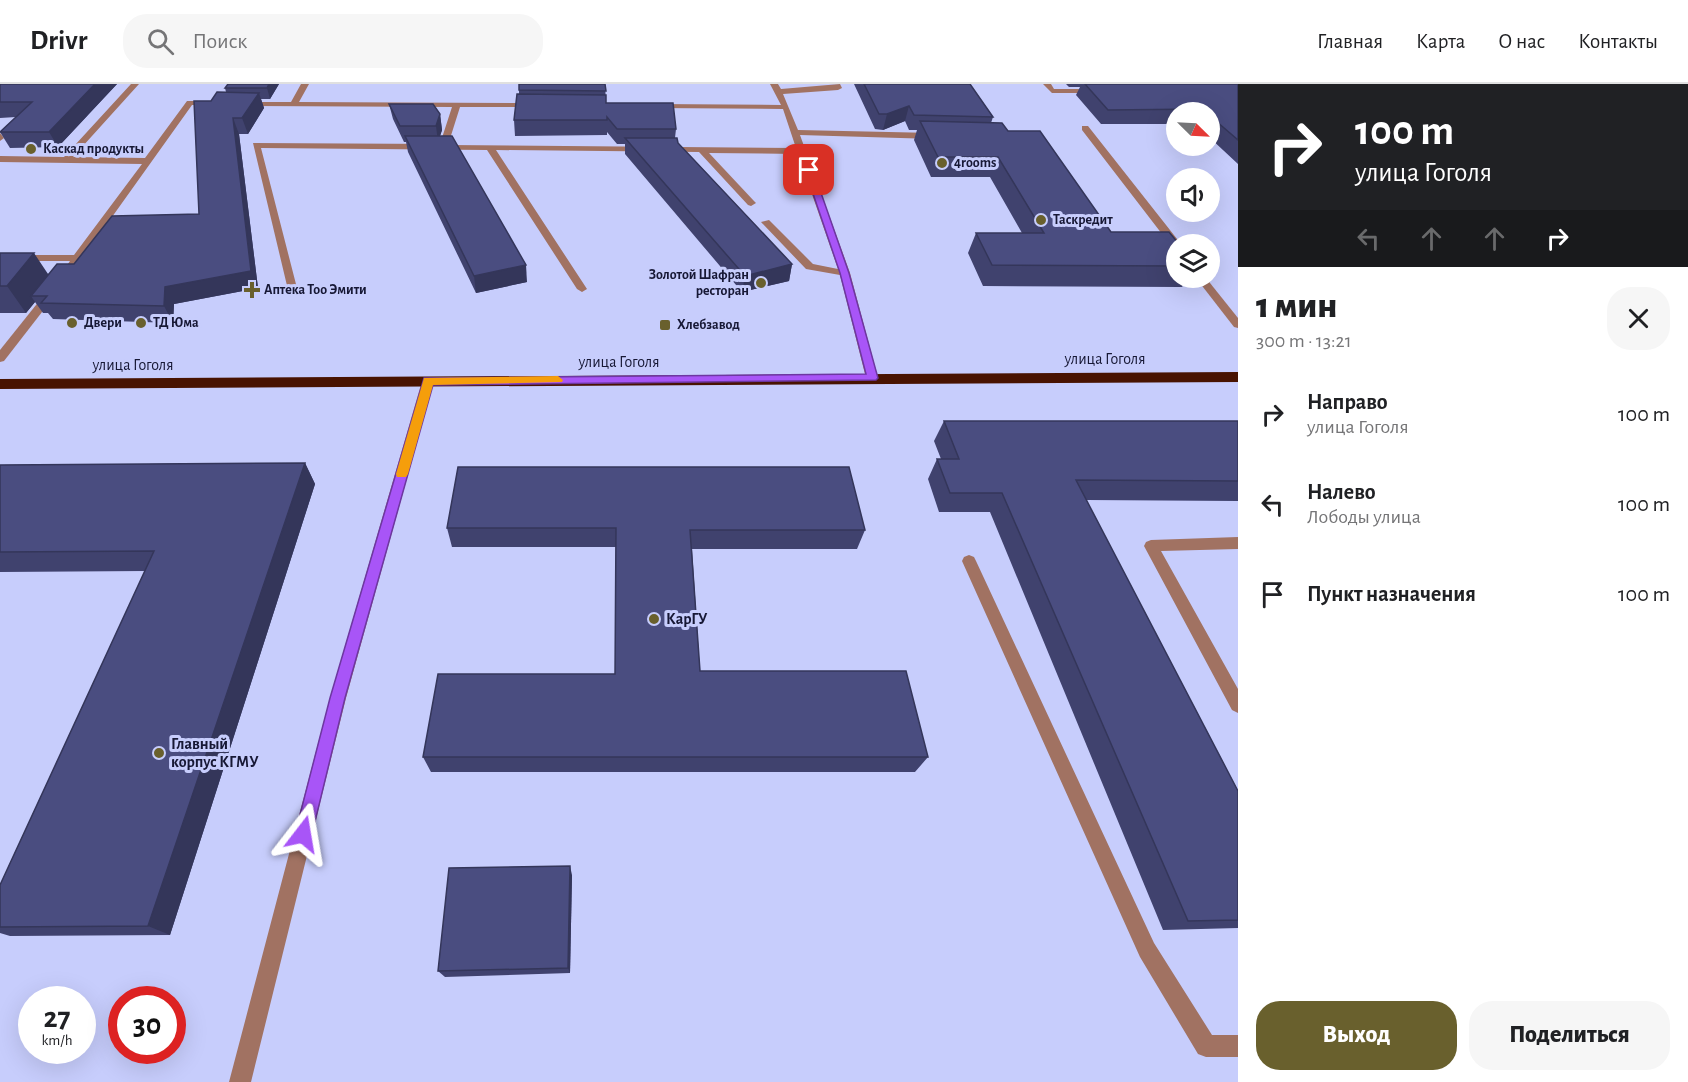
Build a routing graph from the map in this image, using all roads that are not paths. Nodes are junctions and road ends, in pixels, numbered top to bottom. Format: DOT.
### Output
graph roads {
  1 [pos="135,84"];
  2 [pos="305,84"];
  3 [pos="836,84"];
  4 [pos="1047,84"];
  5 [pos="776,88"];
  6 [pos="1110,91"];
  7 [pos="220,104"];
  8 [pos="230,104"];
  9 [pos="294,104"];
  10 [pos="457,104"];
  11 [pos="540,105"];
  12 [pos="645,106"];
  13 [pos="786,107"];
  14 [pos="1085,128"];
  15 [pos="796,132"];
  16 [pos="948,136"];
  17 [pos="443,147"];
  18 [pos="490,148"];
  19 [pos="701,149"];
  20 [pos="803,151"];
  21 [pos="0,159"];
  22 [pos="67,159"];
  23 [pos="149,161"];
  24 [pos="751,203"];
  25 [pos="766,222"];
  26 [pos="1167,234"];
  27 [pos="0,258"];
  28 [pos="78,258"];
  29 [pos="844,273"];
  30 [pos="64,276"];
  31 [pos="57,285"];
  32 [pos="1209,288"];
  33 [pos="582,289"];
  34 [pos="293,292"];
  35 [pos="1238,325"];
  36 [pos="0,358"];
  37 [pos="1238,376"];
  38 [pos="872,378"];
  39 [pos="428,381"];
  40 [pos="0,384"];
  41 [pos="1238,543"];
  42 [pos="969,561"];
  43 [pos="1238,705"];
  44 [pos="1238,1046"];
  45 [pos="240,1082"];
  1 -- 22 [label="street"];
  2 -- 9 [label="street"];
  3 -- 5 [label="street"];
  4 -- 6 [label="street"];
  5 -- 13 [label="street"];
  7 -- 23 [label="street"];
  8 -- 9 [label="street"];
  9 -- 10 [label="street"];
  10 -- 11 [label="street"];
  10 -- 17 [label="street"];
  12 -- 13 [label="street"];
  13 -- 15 [label="street"];
  14 -- 26 [label="street"];
  15 -- 16 [label="street"];
  15 -- 20 [label="street"];
  17 -- 18 [label="street"];
  17 -- 34 [label="street"];
  18 -- 19 [label="street"];
  18 -- 33 [label="street"];
  19 -- 20 [label="street"];
  19 -- 24 [label="street"];
  20 -- 29 [label="street"];
  21 -- 22 [label="street"];
  22 -- 23 [label="street"];
  23 -- 28 [label="street"];
  25 -- 29 [label="street"];
  27 -- 28 [label="street"];
  28 -- 30 [label="street"];
  29 -- 38 [label="street"];
  31 -- 36 [label="street"];
  32 -- 35 [label="street"];
  37 -- 38 [label="highway, улица Гоголя"];
  38 -- 39 [label="highway, улица Гоголя"];
  39 -- 40 [label="highway, улица Гоголя"];
  39 -- 45 [label="street"];
  41 -- 43 [label="street"];
  42 -- 44 [label="street"];
}
